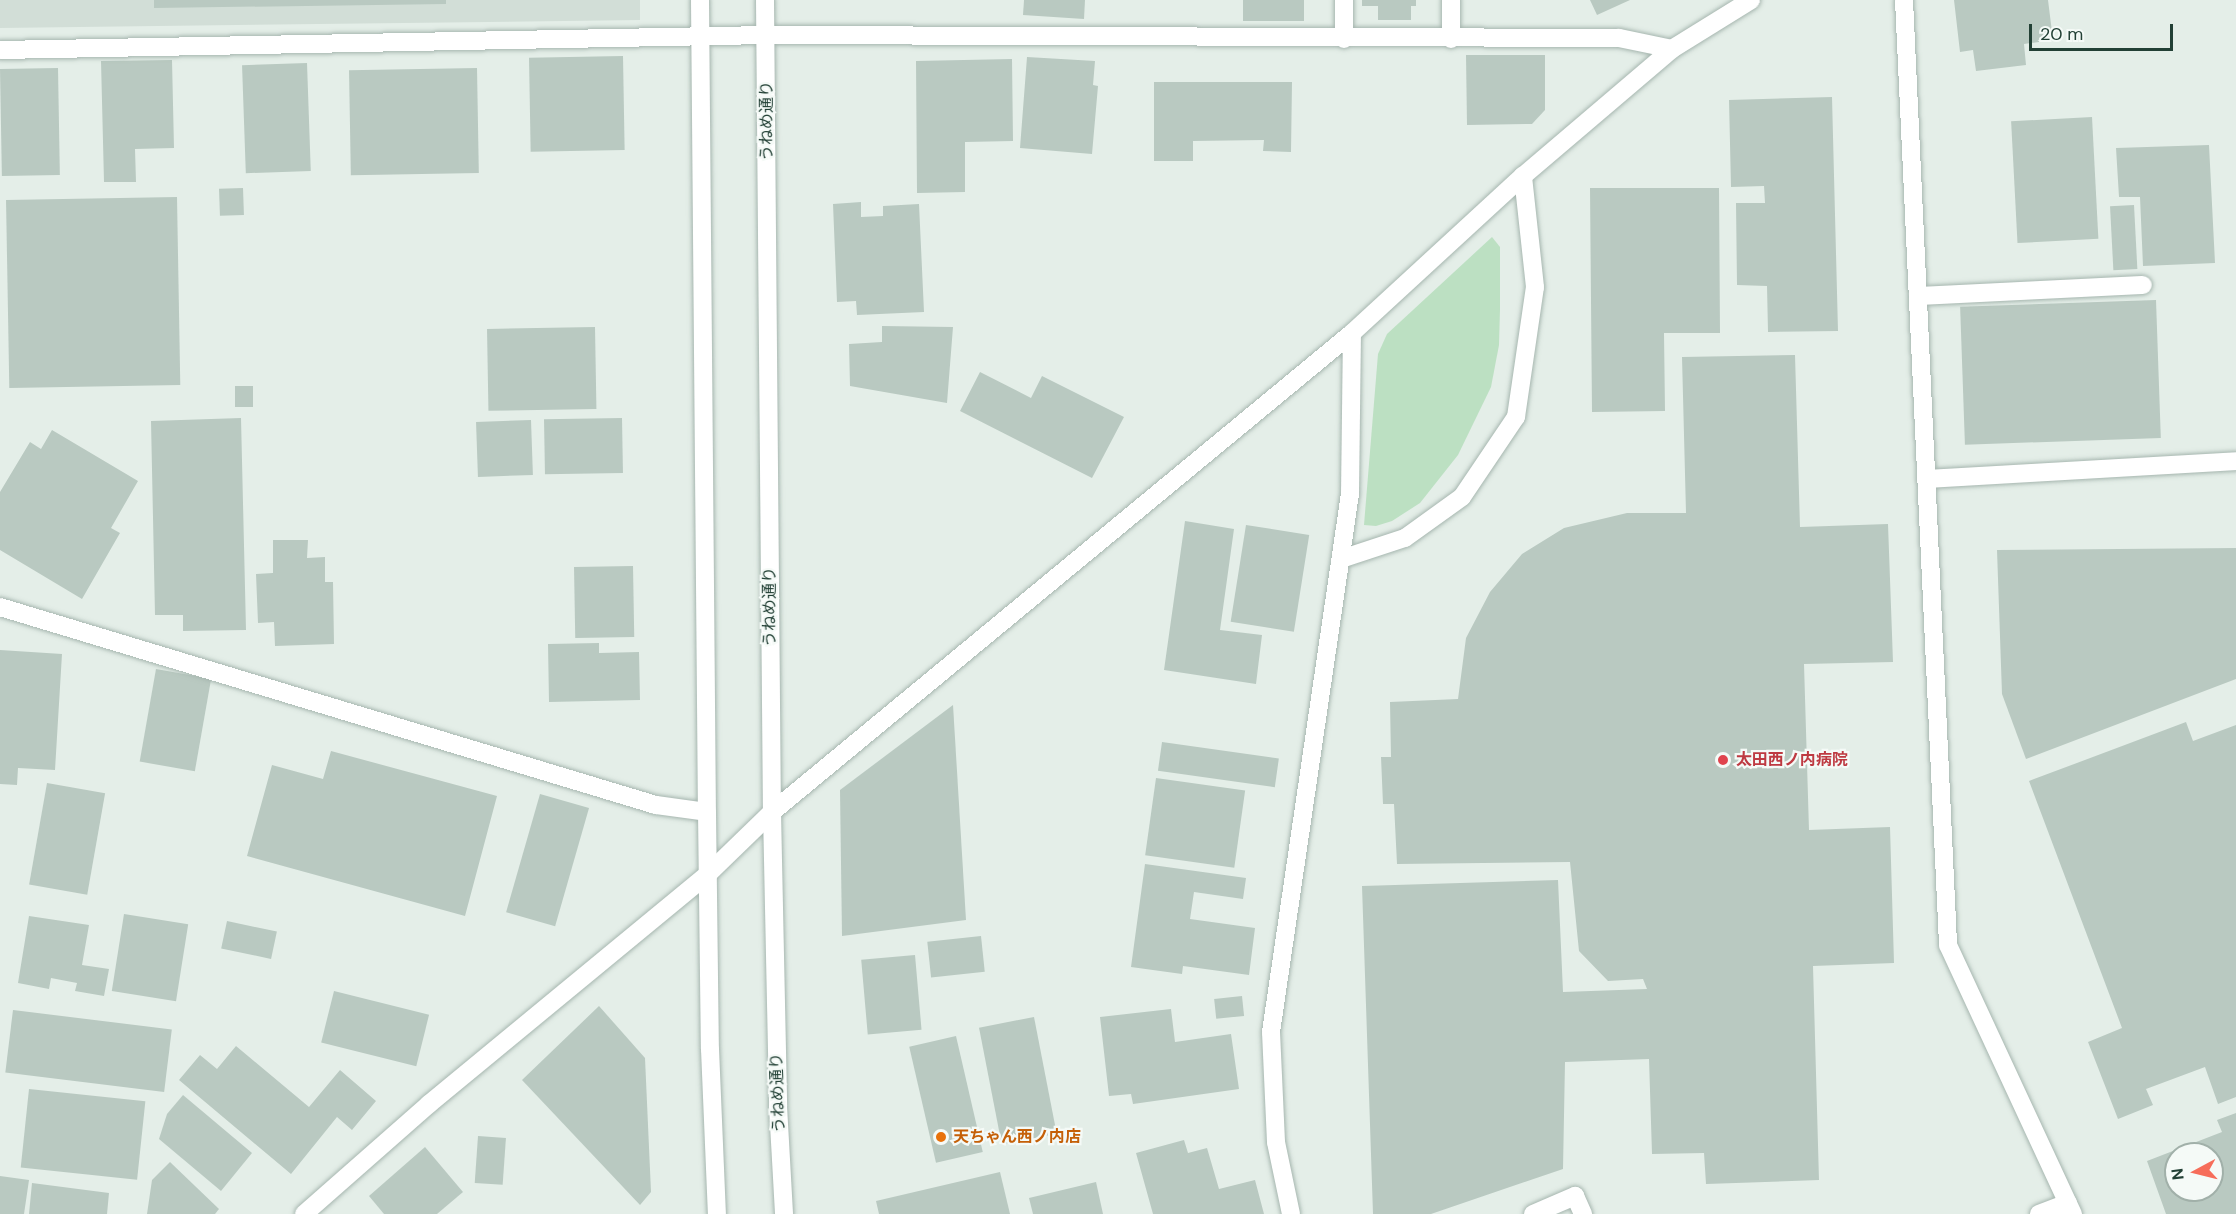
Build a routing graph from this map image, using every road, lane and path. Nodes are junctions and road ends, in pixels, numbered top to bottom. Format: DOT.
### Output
graph roads {
  1 [pos="700,0"];
  2 [pos="765,0"];
  3 [pos="1344,0"];
  4 [pos="1452,0"];
  5 [pos="1751,0"];
  6 [pos="1905,0"];
  7 [pos="766,35"];
  8 [pos="700,36"];
  9 [pos="1344,39"];
  10 [pos="1451,39"];
  11 [pos="1672,49"];
  12 [pos="0,50"];
  13 [pos="1524,176"];
  14 [pos="2144,285"];
  15 [pos="1918,296"];
  16 [pos="1352,333"];
  17 [pos="2236,461"];
  18 [pos="1927,479"];
  19 [pos="1341,559"];
  20 [pos="0,607"];
  21 [pos="706,812"];
  22 [pos="772,812"];
  23 [pos="708,874"];
  24 [pos="2071,1209"];
  25 [pos="303,1214"];
  26 [pos="717,1214"];
  27 [pos="784,1214"];
  28 [pos="1292,1214"];
  29 [pos="1533,1214"];
  30 [pos="1583,1214"];
  31 [pos="2039,1214"];
  1 -- 8 [label="street"];
  2 -- 7 [label="street, うねめ通り"];
  3 -- 9 [label="street"];
  4 -- 10 [label="street"];
  5 -- 11 [label="street"];
  6 -- 15 [label="street"];
  7 -- 8 [label="street"];
  7 -- 9 [label="street"];
  7 -- 22 [label="street, うねめ通り"];
  8 -- 12 [label="street"];
  8 -- 21 [label="street"];
  9 -- 10 [label="street"];
  10 -- 11 [label="street"];
  11 -- 13 [label="street"];
  13 -- 16 [label="street"];
  13 -- 19 [label="street"];
  14 -- 15 [label="street"];
  15 -- 18 [label="street"];
  16 -- 19 [label="street"];
  16 -- 22 [label="street"];
  17 -- 18 [label="street"];
  18 -- 24 [label="street"];
  19 -- 28 [label="street"];
  20 -- 21 [label="street"];
  21 -- 23 [label="street"];
  22 -- 23 [label="street"];
  22 -- 27 [label="street, うねめ通り"];
  23 -- 25 [label="street"];
  23 -- 26 [label="street"];
  24 -- 31 [label="street"];
  29 -- 30 [label="street"];
}
